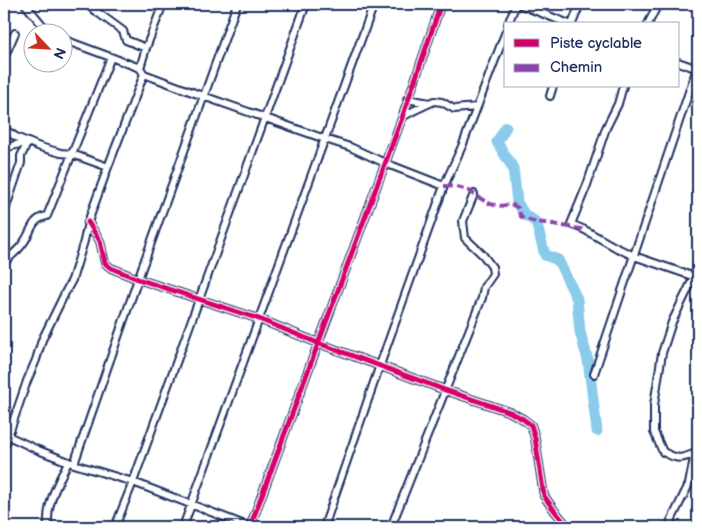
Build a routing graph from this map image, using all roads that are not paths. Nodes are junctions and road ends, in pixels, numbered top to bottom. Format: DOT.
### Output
graph roads {
  1 [pos="24,4"];
  2 [pos="86,4"];
  3 [pos="163,4"];
  4 [pos="237,4"];
  5 [pos="306,4"];
  6 [pos="374,4"];
  7 [pos="441,4"];
  8 [pos="517,4"];
  9 [pos="580,4"];
  10 [pos="658,4"];
  11 [pos="40,22"];
  12 [pos="509,22"];
  13 [pos="566,22"];
  14 [pos="572,22"];
  15 [pos="649,22"];
  16 [pos="14,33"];
  17 [pos="504,36"];
  18 [pos="72,43"];
  19 [pos="146,48"];
  20 [pos="111,57"];
  21 [pos="4,58"];
  22 [pos="680,63"];
  23 [pos="140,68"];
  24 [pos="698,68"];
  25 [pos="144,74"];
  26 [pos="552,88"];
  27 [pos="622,88"];
  28 [pos="203,96"];
  29 [pos="550,96"];
  30 [pos="407,99"];
  31 [pos="430,103"];
  32 [pos="477,107"];
  33 [pos="264,118"];
  34 [pos="402,118"];
  35 [pos="4,129"];
  36 [pos="325,139"];
  37 [pos="28,142"];
  38 [pos="4,148"];
  39 [pos="72,154"];
  40 [pos="385,163"];
  41 [pos="108,167"];
  42 [pos="444,186"];
  43 [pos="474,194"];
  44 [pos="4,213"];
  45 [pos="88,222"];
  46 [pos="634,256"];
  47 [pos="4,262"];
  48 [pos="698,266"];
  49 [pos="696,277"];
  50 [pos="138,279"];
  51 [pos="198,300"];
  52 [pos="259,319"];
  53 [pos="318,343"];
  54 [pos="380,365"];
  55 [pos="594,374"];
  56 [pos="445,390"];
  57 [pos="6,435"];
  58 [pos="698,446"];
  59 [pos="4,448"];
  60 [pos="695,453"];
  61 [pos="71,463"];
  62 [pos="692,470"];
  63 [pos="698,474"];
  64 [pos="133,482"];
  65 [pos="192,505"];
  66 [pos="48,527"];
  67 [pos="115,527"];
  68 [pos="183,527"];
  69 [pos="250,527"];
  70 [pos="324,527"];
  71 [pos="391,527"];
  72 [pos="568,527"];
  73 [pos="668,527"];
  1 -- 11 [label="street"];
  2 -- 19 [label="street"];
  3 -- 19 [label="street"];
  4 -- 28 [label="street"];
  5 -- 33 [label="street"];
  6 -- 36 [label="street"];
  7 -- 30 [label="street"];
  8 -- 12 [label="street"];
  8 -- 13 [label="street"];
  9 -- 14 [label="street"];
  10 -- 15 [label="street"];
  16 -- 21 [label="street"];
  17 -- 32 [label="street"];
  18 -- 20 [label="street"];
  19 -- 23 [label="street"];
  20 -- 23 [label="street"];
  20 -- 39 [label="street"];
  22 -- 24 [label="street"];
  23 -- 25 [label="street"];
  24 -- 46 [label="street"];
  25 -- 28 [label="street"];
  25 -- 41 [label="street"];
  26 -- 29 [label="street"];
  27 -- 46 [label="street"];
  28 -- 33 [label="street"];
  28 -- 50 [label="street"];
  30 -- 31 [label="street"];
  30 -- 34 [label="street"];
  31 -- 32 [label="street"];
  31 -- 34 [label="street"];
  32 -- 42 [label="street"];
  33 -- 36 [label="street"];
  33 -- 51 [label="street"];
  34 -- 40 [label="street"];
  35 -- 37 [label="street"];
  36 -- 40 [label="street"];
  36 -- 52 [label="street"];
  37 -- 38 [label="street"];
  37 -- 39 [label="street"];
  37 -- 44 [label="street"];
  39 -- 41 [label="street"];
  39 -- 47 [label="street"];
  40 -- 42 [label="street"];
  40 -- 53 [label="street"];
  41 -- 45 [label="street"];
  42 -- 54 [label="street"];
  43 -- 56 [label="street"];
  45 -- 50 [label="street"];
  45 -- 57 [label="street"];
  46 -- 49 [label="street"];
  46 -- 55 [label="street"];
  48 -- 49 [label="street"];
  49 -- 60 [label="street"];
  50 -- 51 [label="street"];
  50 -- 61 [label="street"];
  51 -- 52 [label="street"];
  51 -- 64 [label="street"];
  52 -- 53 [label="street"];
  52 -- 65 [label="street"];
  53 -- 54 [label="street"];
  53 -- 69 [label="street"];
  54 -- 56 [label="street"];
  54 -- 70 [label="street"];
  56 -- 71 [label="street"];
  56 -- 72 [label="street"];
  57 -- 59 [label="street"];
  57 -- 61 [label="street"];
  58 -- 60 [label="street"];
  60 -- 62 [label="street"];
  61 -- 64 [label="street"];
  61 -- 66 [label="street"];
  62 -- 63 [label="street"];
  62 -- 73 [label="street"];
  64 -- 65 [label="street"];
  64 -- 67 [label="street"];
  65 -- 68 [label="street"];
  65 -- 69 [label="street"];
}
